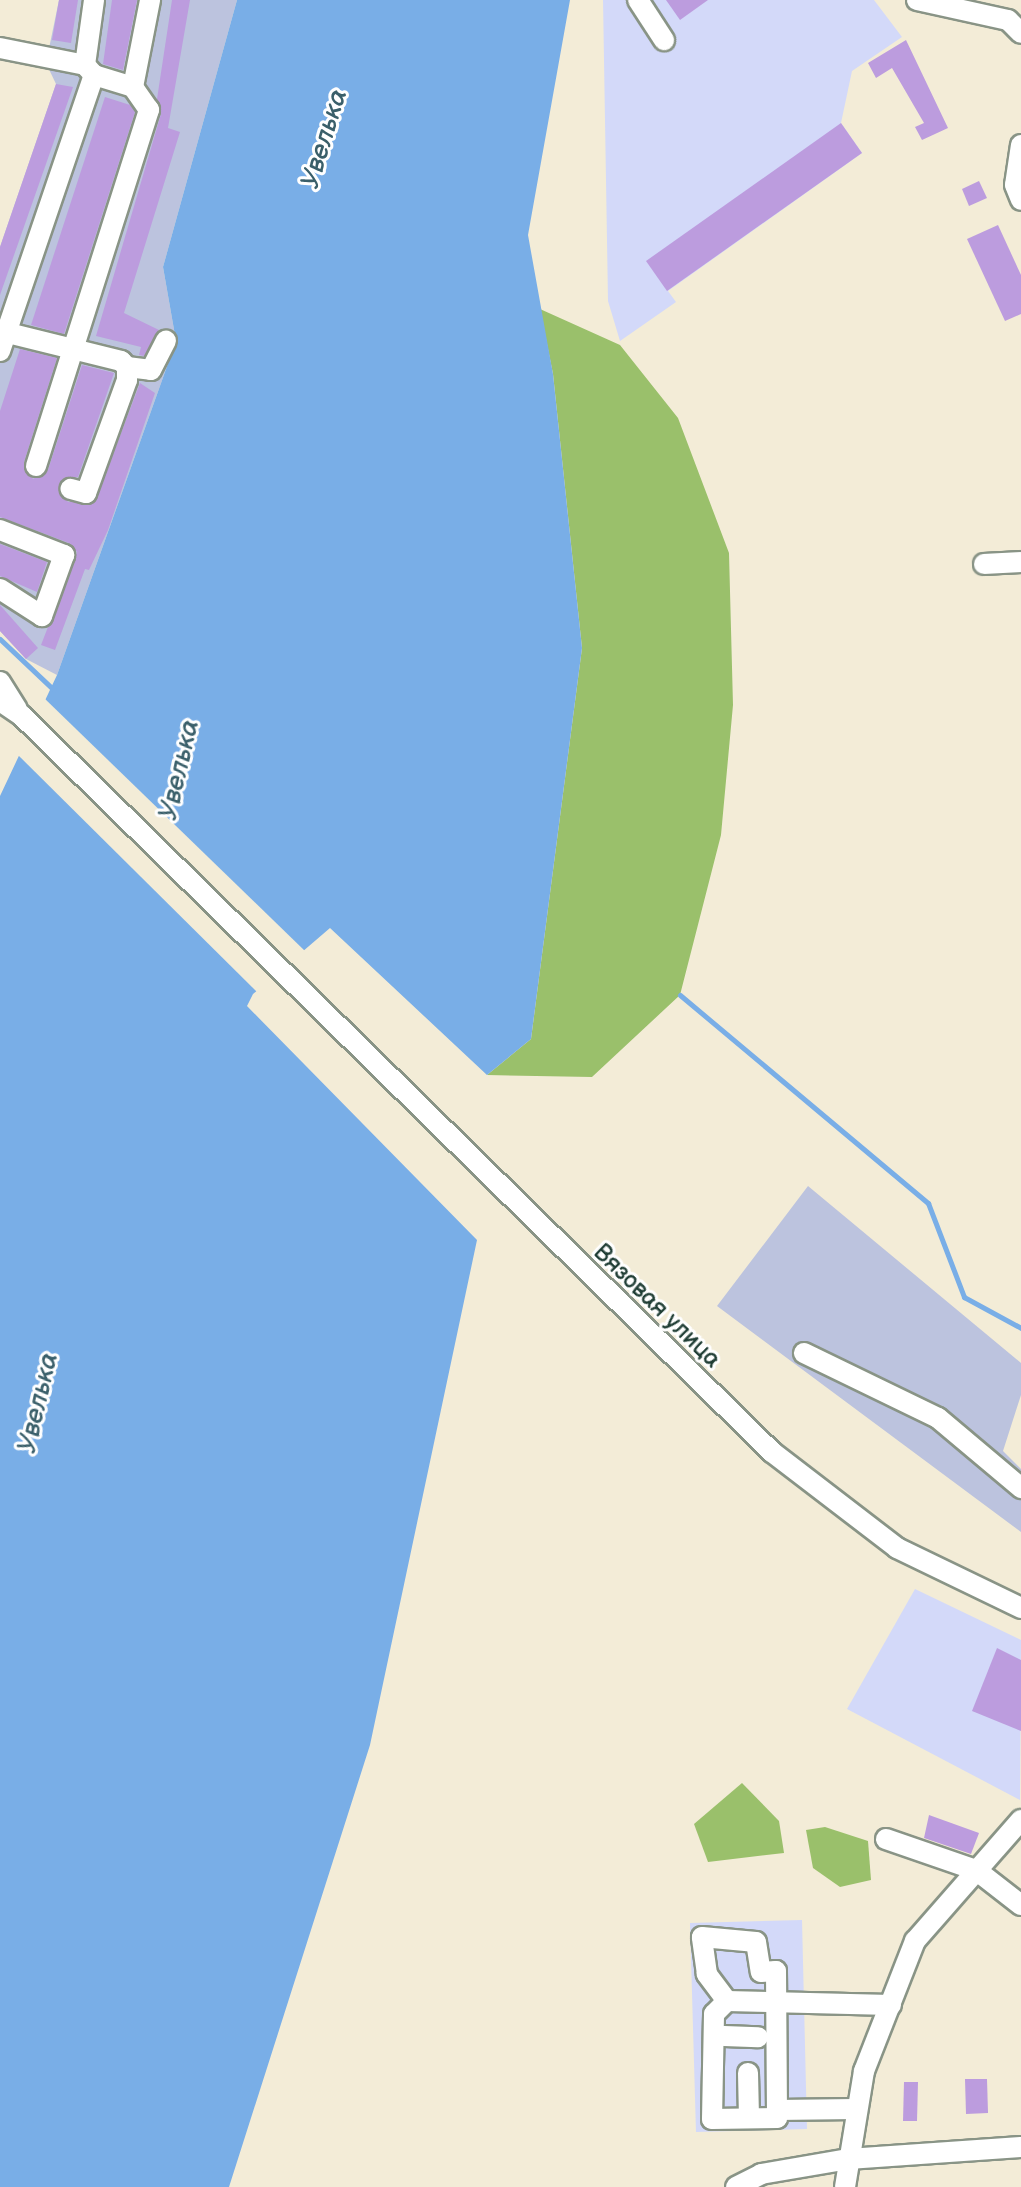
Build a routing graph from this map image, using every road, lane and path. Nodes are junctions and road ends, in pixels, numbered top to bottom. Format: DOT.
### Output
graph roads {
  1 [pos="94,0"];
  2 [pos="150,0"];
  3 [pos="638,0"];
  4 [pos="917,0"];
  5 [pos="960,0"];
  6 [pos="974,16"];
  7 [pos="1017,24"];
  8 [pos="664,40"];
  9 [pos="0,48"];
  10 [pos="89,70"];
  11 [pos="133,87"];
  12 [pos="1021,145"];
  13 [pos="1021,200"];
  14 [pos="2,339"];
  15 [pos="166,341"];
  16 [pos="77,351"];
  17 [pos="127,367"];
  18 [pos="36,466"];
  19 [pos="71,489"];
  20 [pos="0,530"];
  21 [pos="1021,562"];
  22 [pos="984,564"];
  23 [pos="0,589"];
  24 [pos="0,682"];
  25 [pos="0,701"];
  26 [pos="22,716"];
  27 [pos="804,1353"];
  28 [pos="1021,1488"];
  29 [pos="1021,1608"];
  30 [pos="1021,1820"];
  31 [pos="886,1839"];
  32 [pos="976,1870"];
  33 [pos="1021,1905"];
  34 [pos="727,2001"];
  35 [pos="776,2004"];
  36 [pos="891,2005"];
  37 [pos="724,2036"];
  38 [pos="758,2037"];
  39 [pos="748,2073"];
  40 [pos="856,2109"];
  41 [pos="777,2110"];
  42 [pos="749,2118"];
  43 [pos="1021,2147"];
  44 [pos="848,2159"];
  45 [pos="736,2187"];
  46 [pos="845,2187"];
  1 -- 10 [label="street"];
  2 -- 11 [label="street"];
  3 -- 8 [label="street"];
  4 -- 6 [label="street"];
  5 -- 6 [label="street"];
  6 -- 7 [label="street"];
  9 -- 10 [label="street"];
  10 -- 11 [label="street"];
  10 -- 14 [label="street"];
  11 -- 16 [label="street"];
  12 -- 13 [label="street"];
  14 -- 16 [label="street"];
  15 -- 17 [label="street"];
  16 -- 17 [label="street"];
  16 -- 18 [label="street"];
  17 -- 19 [label="street"];
  20 -- 23 [label="street"];
  21 -- 22 [label="street"];
  24 -- 26 [label="street"];
  25 -- 26 [label="street"];
  26 -- 29 [label="street, Вязовая улица"];
  27 -- 28 [label="street"];
  30 -- 32 [label="street"];
  31 -- 32 [label="street"];
  32 -- 33 [label="street"];
  32 -- 36 [label="street"];
  34 -- 35 [label="street"];
  34 -- 35 [label="street"];
  34 -- 42 [label="street"];
  35 -- 36 [label="street"];
  35 -- 41 [label="street"];
  36 -- 40 [label="street"];
  37 -- 38 [label="street"];
  39 -- 42 [label="street"];
  40 -- 41 [label="street"];
  40 -- 44 [label="street"];
  41 -- 42 [label="street"];
  43 -- 44 [label="street"];
  44 -- 45 [label="street"];
  44 -- 46 [label="street"];
}
